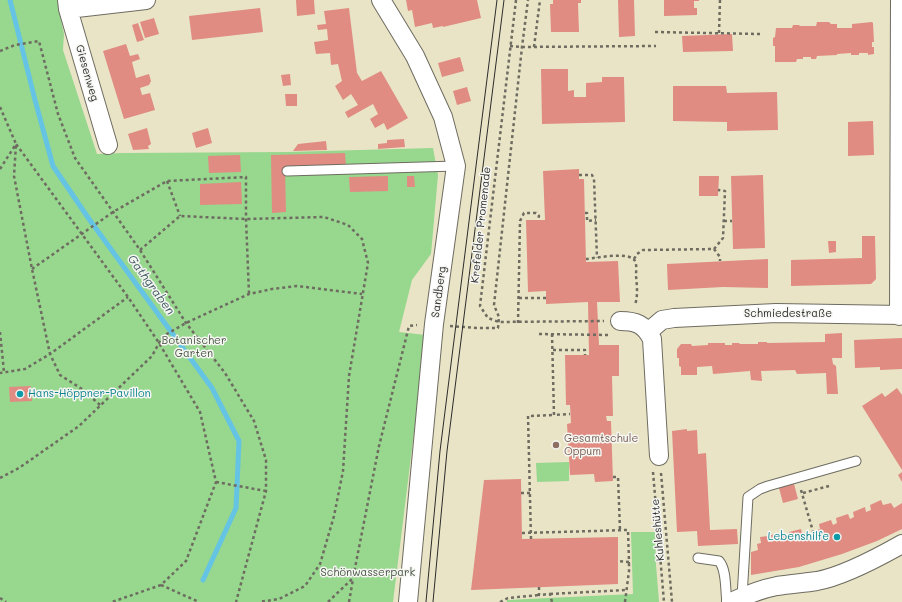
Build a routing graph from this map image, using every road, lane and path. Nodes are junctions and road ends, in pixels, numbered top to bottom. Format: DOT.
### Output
graph roads {
  1 [pos="146,0"];
  2 [pos="381,0"];
  3 [pos="516,0"];
  4 [pos="528,0"];
  5 [pos="540,0"];
  6 [pos="720,0"];
  7 [pos="900,0"];
  8 [pos="68,4"];
  9 [pos="655,32"];
  10 [pos="719,33"];
  11 [pos="760,34"];
  12 [pos="510,46"];
  13 [pos="656,46"];
  14 [pos="522,48"];
  15 [pos="534,48"];
  16 [pos="0,51"];
  17 [pos="901,72"];
  18 [pos="0,107"];
  19 [pos="16,144"];
  20 [pos="108,145"];
  21 [pos="456,166"];
  22 [pos="0,169"];
  23 [pos="287,171"];
  24 [pos="579,175"];
  25 [pos="167,181"];
  26 [pos="718,190"];
  27 [pos="113,212"];
  28 [pos="585,213"];
  29 [pos="180,216"];
  30 [pos="246,219"];
  31 [pos="538,220"];
  32 [pos="596,220"];
  33 [pos="732,221"];
  34 [pos="724,222"];
  35 [pos="82,235"];
  36 [pos="714,249"];
  37 [pos="140,250"];
  38 [pos="597,258"];
  39 [pos="586,259"];
  40 [pos="634,259"];
  41 [pos="720,261"];
  42 [pos="32,269"];
  43 [pos="637,290"];
  44 [pos="249,294"];
  45 [pos="362,294"];
  46 [pos="128,297"];
  47 [pos="519,298"];
  48 [pos="546,298"];
  49 [pos="900,316"];
  50 [pos="499,322"];
  51 [pos="186,323"];
  52 [pos="518,323"];
  53 [pos="434,324"];
  54 [pos="471,328"];
  55 [pos="618,328"];
  56 [pos="0,332"];
  57 [pos="648,332"];
  58 [pos="539,334"];
  59 [pos="552,334"];
  60 [pos="159,342"];
  61 [pos="553,350"];
  62 [pos="50,354"];
  63 [pos="585,354"];
  64 [pos="4,372"];
  65 [pos="0,373"];
  66 [pos="100,405"];
  67 [pos="570,414"];
  68 [pos="554,415"];
  69 [pos="856,461"];
  70 [pos="656,462"];
  71 [pos="613,477"];
  72 [pos="0,478"];
  73 [pos="798,478"];
  74 [pos="216,482"];
  75 [pos="829,486"];
  76 [pos="266,491"];
  77 [pos="530,492"];
  78 [pos="521,493"];
  79 [pos="803,493"];
  80 [pos="620,530"];
  81 [pos="522,533"];
  82 [pos="531,533"];
  83 [pos="814,535"];
  84 [pos="531,539"];
  85 [pos="902,544"];
  86 [pos="698,558"];
  87 [pos="618,562"];
  88 [pos="629,562"];
  89 [pos="353,578"];
  90 [pos="161,586"];
  91 [pos="539,587"];
  92 [pos="626,590"];
  93 [pos="550,594"];
  94 [pos="539,595"];
  95 [pos="0,598"];
  96 [pos="733,600"];
  97 [pos="6,602"];
  98 [pos="112,602"];
  99 [pos="199,602"];
  100 [pos="236,602"];
  101 [pos="259,602"];
  102 [pos="328,602"];
  103 [pos="349,602"];
  104 [pos="408,602"];
  105 [pos="500,602"];
  106 [pos="552,602"];
  107 [pos="624,602"];
  108 [pos="664,602"];
  109 [pos="672,602"];
  1 -- 8 [label="street"];
  2 -- 21 [label="street, Sandberg"];
  3 -- 12 [label="path, Krefelder Promenade"];
  4 -- 14 [label="path"];
  5 -- 15 [label="path"];
  6 -- 10 [label="path"];
  7 -- 17 [label="street"];
  8 -- 20 [label="street, Giesenweg"];
  9 -- 10 [label="path"];
  10 -- 11 [label="path"];
  12 -- 14 [label="path"];
  12 -- 50 [label="path, Krefelder Promenade"];
  13 -- 15 [label="path"];
  14 -- 15 [label="path"];
  14 -- 50 [label="path"];
  16 -- 27 [label="path"];
  17 -- 49 [label="street"];
  18 -- 19 [label="path"];
  19 -- 22 [label="path"];
  19 -- 35 [label="path"];
  19 -- 42 [label="path"];
  21 -- 23 [label="lane"];
  21 -- 53 [label="street, Sandberg"];
  24 -- 32 [label="path"];
  25 -- 27 [label="path"];
  25 -- 29 [label="path"];
  25 -- 30 [label="path"];
  26 -- 34 [label="path"];
  27 -- 35 [label="path"];
  27 -- 37 [label="path"];
  28 -- 32 [label="path"];
  29 -- 30 [label="path"];
  29 -- 37 [label="path"];
  30 -- 44 [label="path"];
  30 -- 45 [label="path"];
  31 -- 47 [label="path"];
  32 -- 38 [label="path"];
  33 -- 34 [label="path"];
  34 -- 36 [label="path"];
  35 -- 42 [label="path"];
  35 -- 46 [label="path"];
  36 -- 40 [label="path"];
  36 -- 41 [label="path"];
  37 -- 51 [label="path"];
  38 -- 39 [label="path"];
  38 -- 40 [label="path"];
  40 -- 43 [label="path"];
  42 -- 62 [label="path"];
  44 -- 45 [label="path"];
  44 -- 51 [label="path"];
  45 -- 101 [label="path"];
  46 -- 60 [label="path"];
  46 -- 62 [label="path"];
  47 -- 48 [label="path"];
  47 -- 52 [label="path"];
  49 -- 57 [label="street, Schmiedestraße"];
  50 -- 52 [label="path, Krefelder Promenade"];
  50 -- 54 [label="path"];
  51 -- 60 [label="path"];
  51 -- 76 [label="path"];
  52 -- 55 [label="path, Krefelder Promenade"];
  53 -- 89 [label="path"];
  53 -- 104 [label="street, Sandberg"];
  55 -- 57 [label="street"];
  55 -- 59 [label="path"];
  56 -- 64 [label="path"];
  57 -- 70 [label="street"];
  58 -- 59 [label="path"];
  59 -- 61 [label="path"];
  60 -- 66 [label="path"];
  60 -- 74 [label="path"];
  61 -- 63 [label="path"];
  61 -- 68 [label="path"];
  62 -- 64 [label="path"];
  62 -- 66 [label="path"];
  64 -- 65 [label="path"];
  66 -- 72 [label="path"];
  67 -- 68 [label="path"];
  68 -- 77 [label="path"];
  69 -- 73 [label="lane"];
  70 -- 108 [label="path"];
  70 -- 109 [label="path, Kuhleshütte"];
  71 -- 80 [label="path"];
  73 -- 79 [label="path"];
  73 -- 96 [label="lane"];
  74 -- 76 [label="path"];
  74 -- 90 [label="path"];
  75 -- 79 [label="path"];
  76 -- 100 [label="path"];
  77 -- 78 [label="path"];
  77 -- 82 [label="path"];
  79 -- 83 [label="path"];
  80 -- 82 [label="path"];
  80 -- 88 [label="path"];
  81 -- 82 [label="path"];
  82 -- 84 [label="path"];
  85 -- 96 [label="street"];
  86 -- 96 [label="lane"];
  87 -- 88 [label="path"];
  88 -- 92 [label="path"];
  89 -- 102 [label="path"];
  89 -- 103 [label="path"];
  90 -- 98 [label="path"];
  90 -- 99 [label="path"];
  91 -- 94 [label="path"];
  92 -- 93 [label="path"];
  92 -- 107 [label="path"];
  93 -- 94 [label="path"];
  93 -- 106 [label="path"];
  94 -- 105 [label="path"];
  95 -- 97 [label="path"];
}
